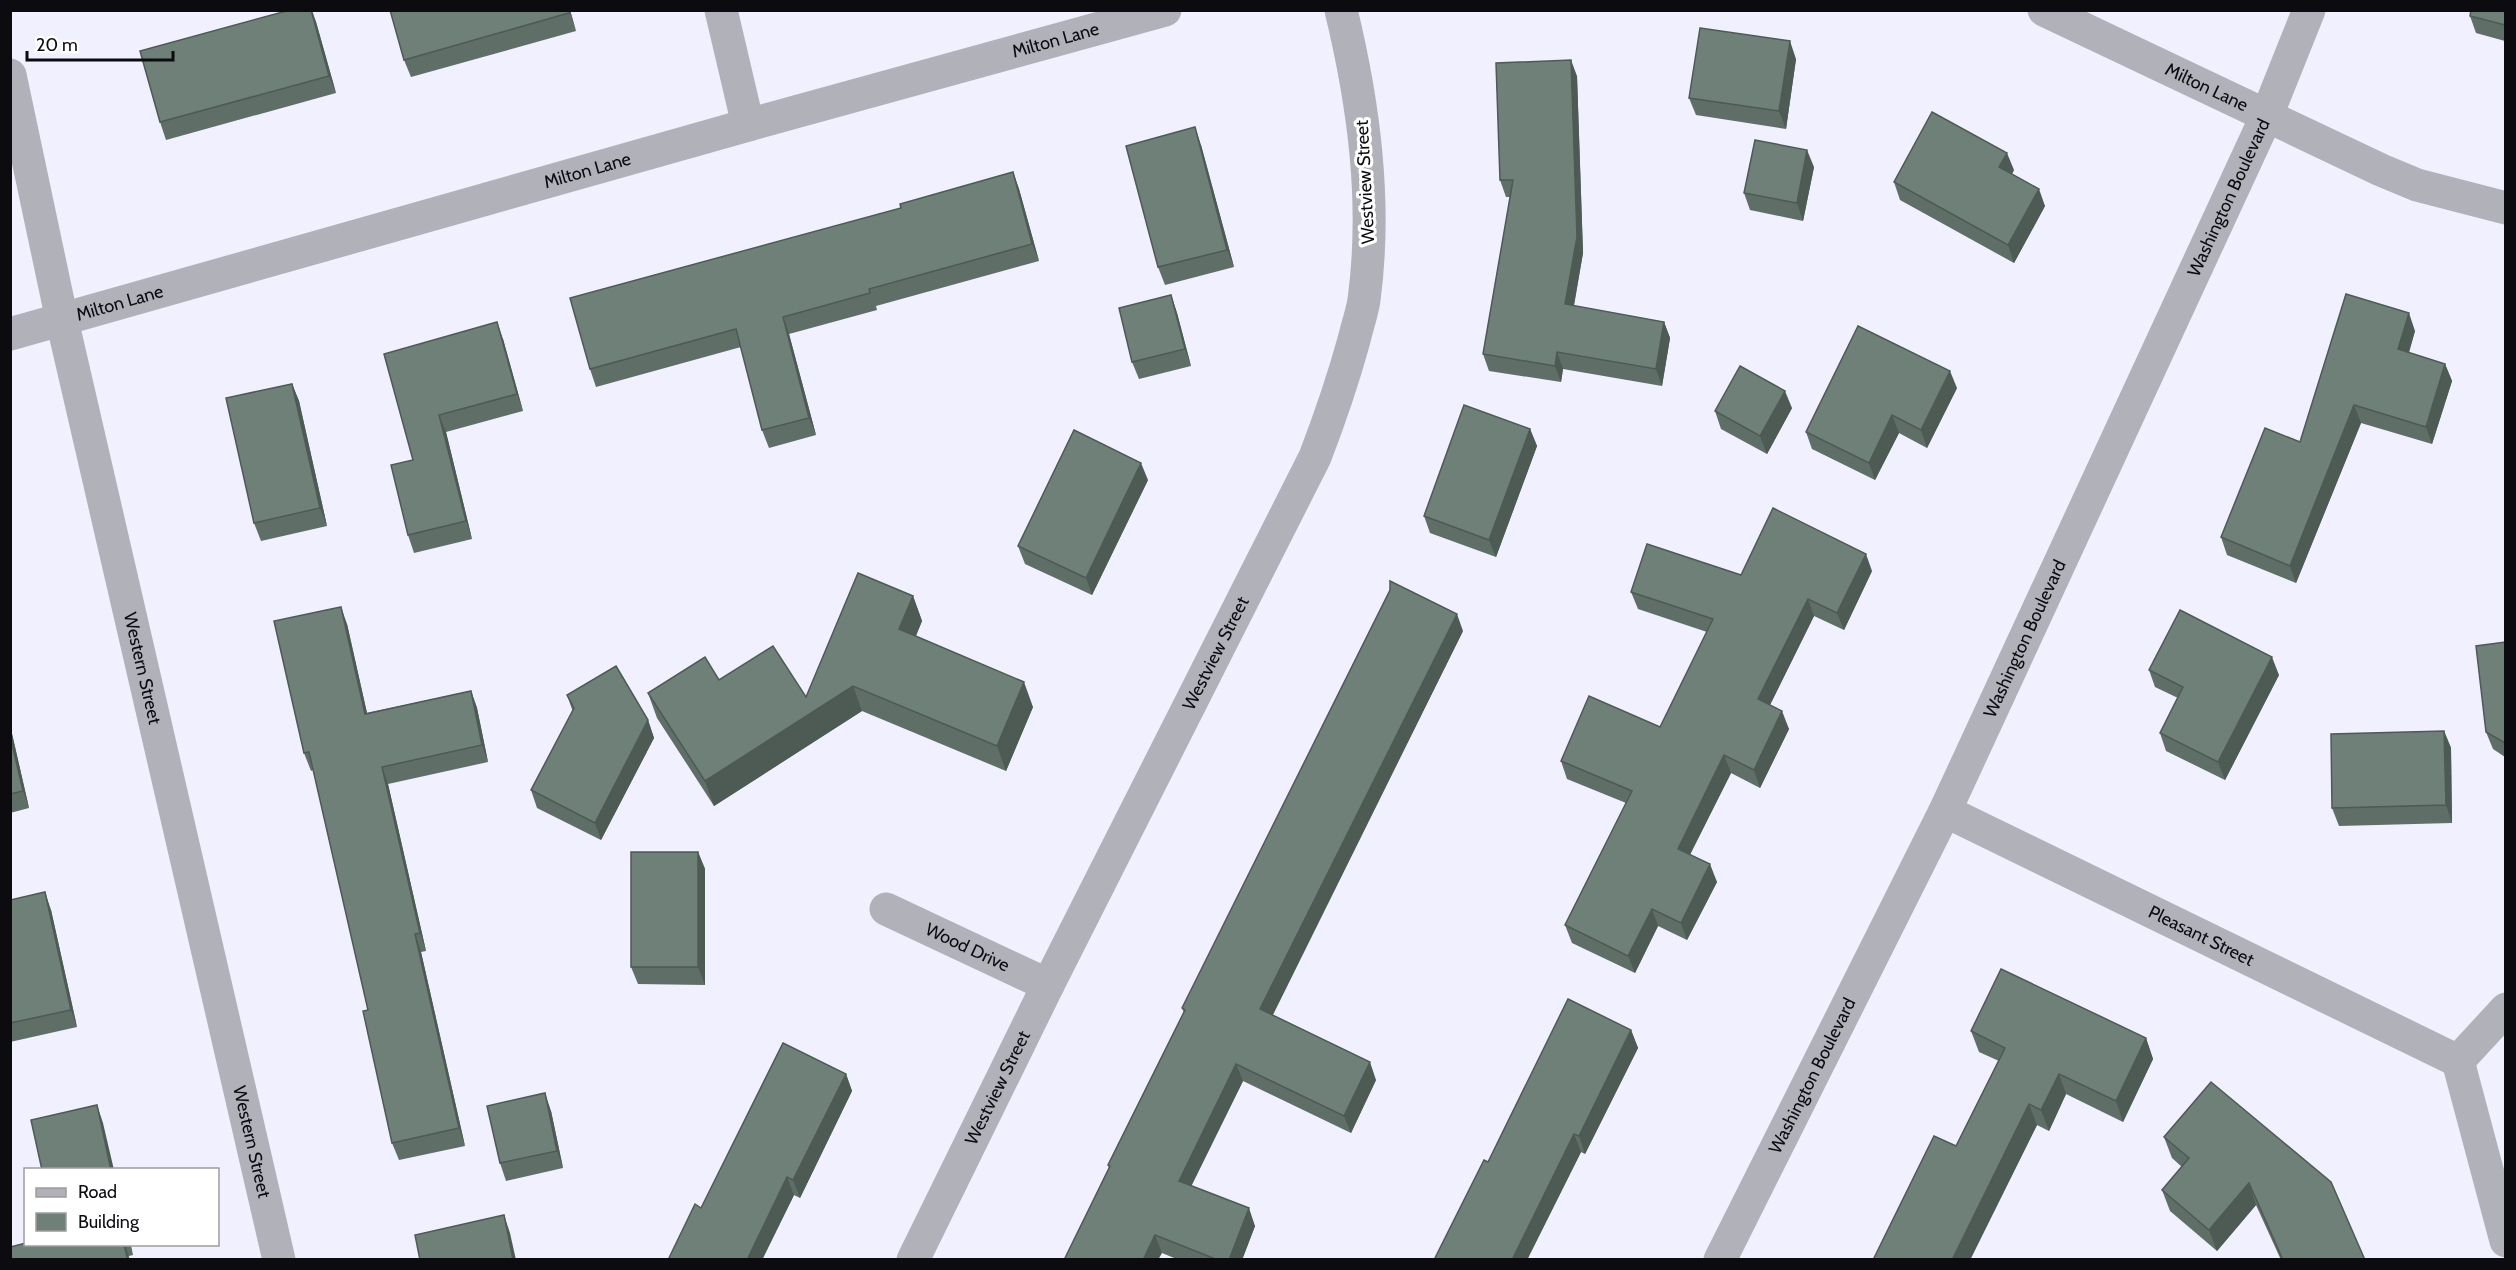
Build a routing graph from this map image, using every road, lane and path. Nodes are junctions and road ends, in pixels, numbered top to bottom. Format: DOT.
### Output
graph roads {
  1 [pos="721,10"];
  2 [pos="1165,10"];
  3 [pos="1341,10"];
  4 [pos="2044,10"];
  5 [pos="2309,10"];
  6 [pos="10,75"];
  7 [pos="2267,115"];
  8 [pos="748,125"];
  9 [pos="2505,208"];
  10 [pos="62,320"];
  11 [pos="10,334"];
  12 [pos="1945,811"];
  13 [pos="886,909"];
  14 [pos="1048,985"];
  15 [pos="2505,1010"];
  16 [pos="2458,1061"];
  17 [pos="2505,1241"];
  18 [pos="279,1260"];
  19 [pos="913,1260"];
  20 [pos="1720,1260"];
  1 -- 8 [label="street"];
  2 -- 8 [label="street, Milton Lane"];
  3 -- 14 [label="street, Westview Street"];
  4 -- 7 [label="street, Milton Lane"];
  5 -- 7 [label="street, Washington Boulevard"];
  6 -- 10 [label="street, Western Street"];
  7 -- 9 [label="street, Milton Lane"];
  7 -- 12 [label="street, Washington Boulevard"];
  8 -- 10 [label="street, Milton Lane"];
  10 -- 11 [label="street, Milton Lane"];
  10 -- 18 [label="street, Western Street"];
  12 -- 16 [label="street, Pleasant Street"];
  12 -- 20 [label="street, Washington Boulevard"];
  13 -- 14 [label="street, Wood Drive"];
  14 -- 19 [label="street, Westview Street"];
  15 -- 16 [label="street"];
  16 -- 17 [label="street"];
}
